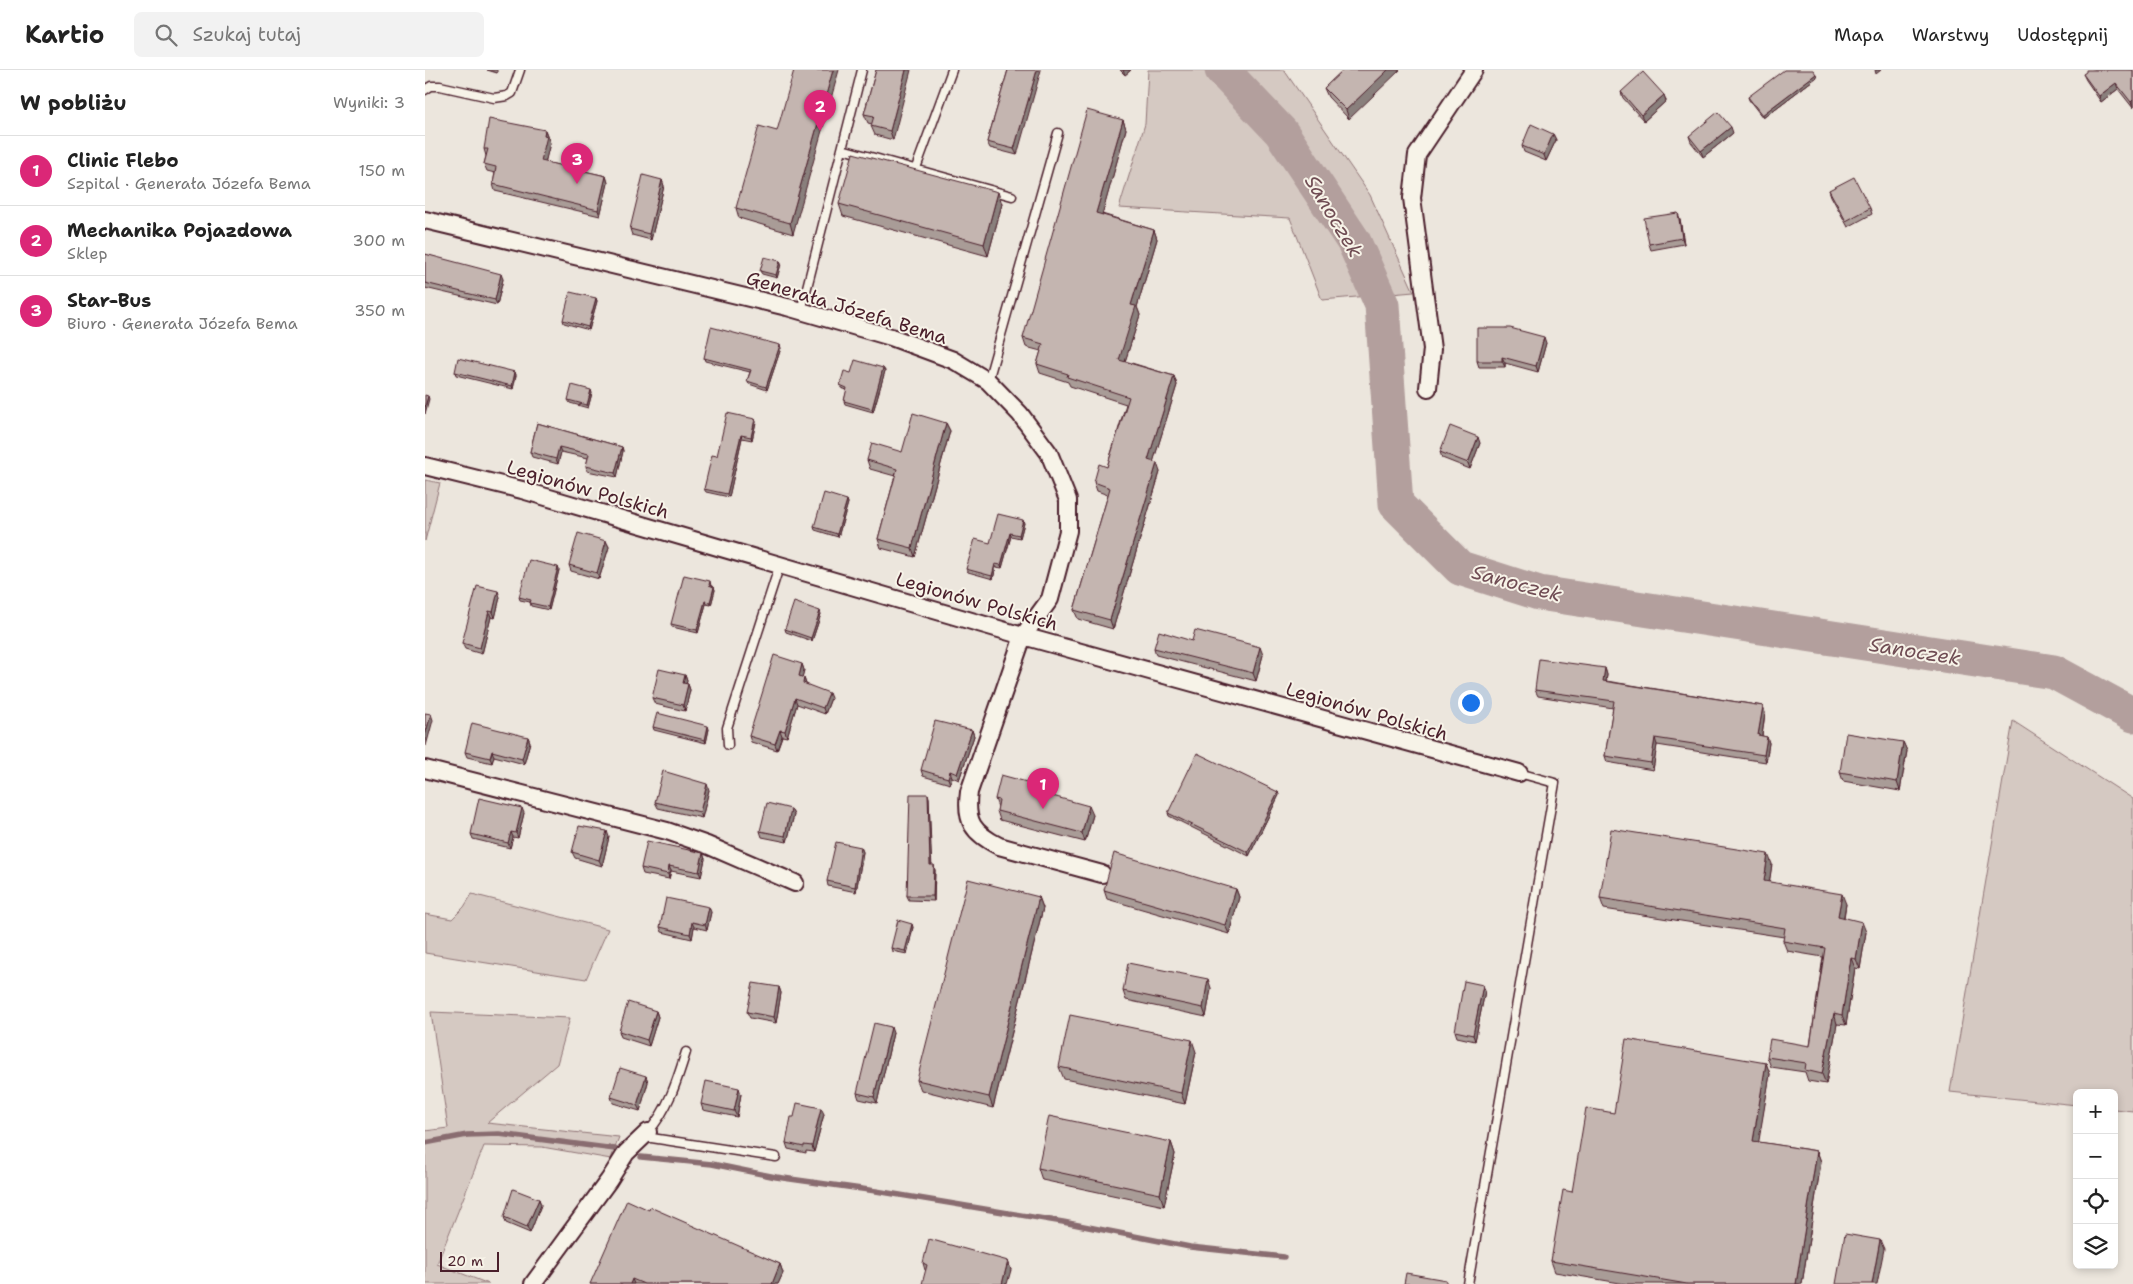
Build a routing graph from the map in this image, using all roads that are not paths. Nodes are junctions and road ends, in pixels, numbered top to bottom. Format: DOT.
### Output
graph roads {
  1 [pos="520,70"];
  2 [pos="862,70"];
  3 [pos="952,70"];
  4 [pos="1474,70"];
  5 [pos="425,90"];
  6 [pos="1057,133"];
  7 [pos="843,149"];
  8 [pos="916,168"];
  9 [pos="1012,196"];
  10 [pos="425,220"];
  11 [pos="801,311"];
  12 [pos="988,381"];
  13 [pos="1428,388"];
  14 [pos="425,466"];
  15 [pos="780,564"];
  16 [pos="1023,636"];
  17 [pos="727,746"];
  18 [pos="425,769"];
  19 [pos="1519,774"];
  20 [pos="1102,874"];
  21 [pos="795,883"];
  22 [pos="686,1052"];
  23 [pos="645,1135"];
  24 [pos="776,1157"];
  25 [pos="533,1284"];
  26 [pos="1468,1284"];
  1 -- 5 [label="lane"];
  2 -- 7 [label="lane"];
  3 -- 8 [label="lane"];
  4 -- 13 [label="street"];
  6 -- 12 [label="lane"];
  7 -- 8 [label="lane"];
  7 -- 11 [label="lane"];
  8 -- 9 [label="lane"];
  10 -- 11 [label="street, Generała Józefa Bema"];
  11 -- 12 [label="street, Generała Józefa Bema"];
  12 -- 16 [label="street, Generała Józefa Bema"];
  14 -- 15 [label="street, Legionów Polskich"];
  15 -- 16 [label="street, Legionów Polskich"];
  15 -- 17 [label="lane"];
  16 -- 19 [label="street, Legionów Polskich"];
  16 -- 20 [label="street, Generała Józefa Bema"];
  18 -- 21 [label="street"];
  19 -- 26 [label="lane"];
  22 -- 23 [label="lane"];
  23 -- 24 [label="lane"];
  23 -- 25 [label="street"];
}
